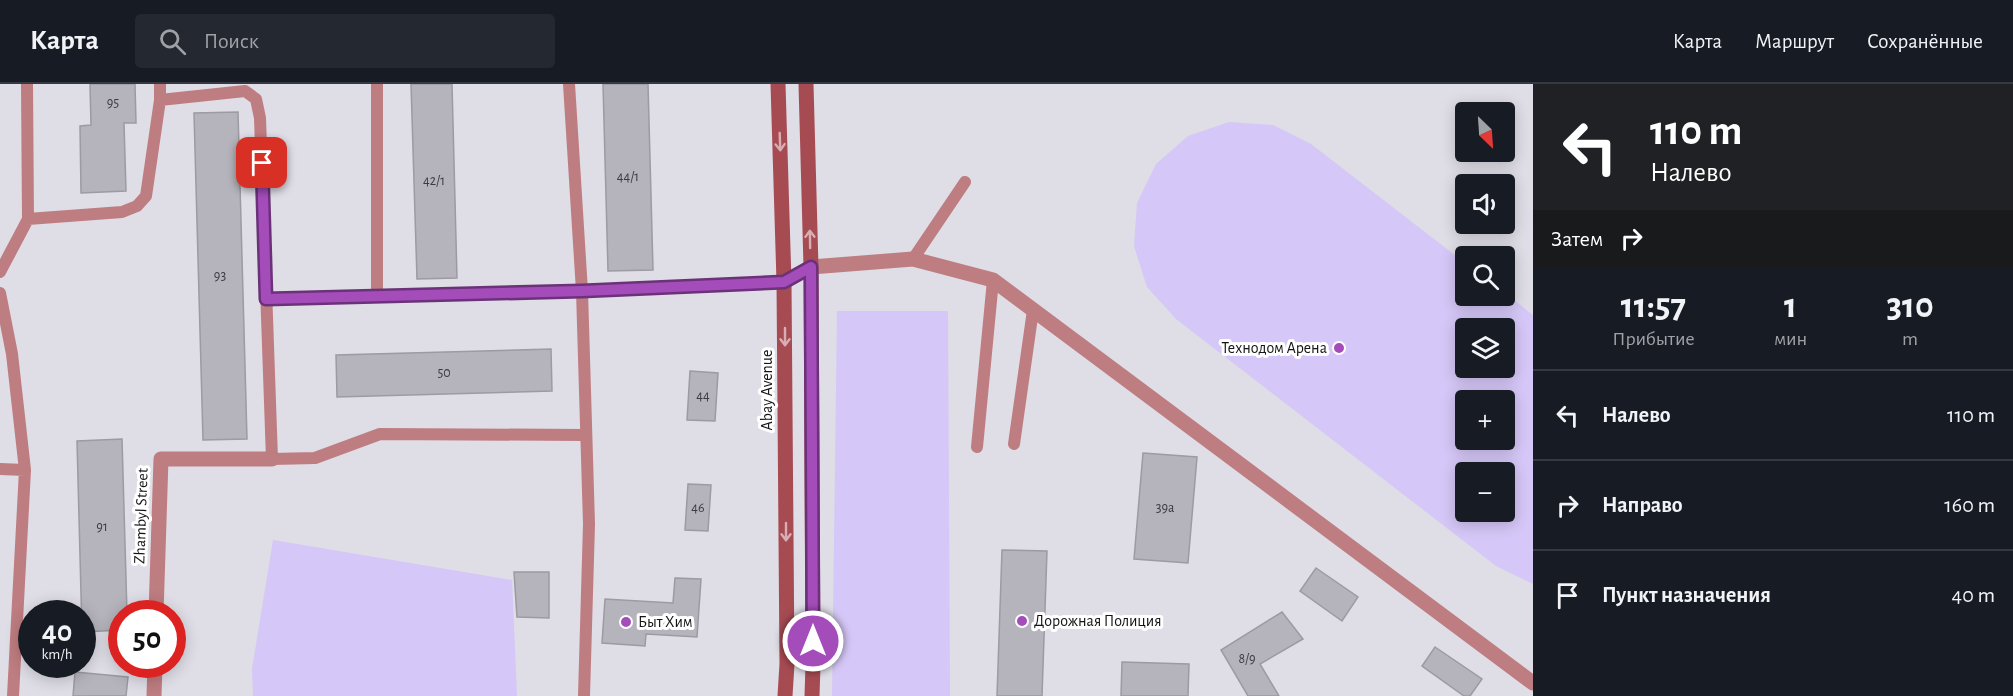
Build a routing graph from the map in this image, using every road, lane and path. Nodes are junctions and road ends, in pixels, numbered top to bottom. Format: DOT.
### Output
graph roads {
  1 [pos="27,84"];
  2 [pos="160,84"];
  3 [pos="376,84"];
  4 [pos="569,84"];
  5 [pos="778,84"];
  6 [pos="806,84"];
  7 [pos="160,100"];
  8 [pos="965,182"];
  9 [pos="28,219"];
  10 [pos="913,260"];
  11 [pos="811,267"];
  12 [pos="0,272"];
  13 [pos="993,280"];
  14 [pos="784,282"];
  15 [pos="582,291"];
  16 [pos="0,293"];
  17 [pos="377,296"];
  18 [pos="266,299"];
  19 [pos="1033,310"];
  20 [pos="586,435"];
  21 [pos="1014,444"];
  22 [pos="977,447"];
  23 [pos="272,459"];
  24 [pos="0,469"];
  25 [pos="25,470"];
  26 [pos="156,600"];
  27 [pos="155,678"];
  28 [pos="1533,683"];
  29 [pos="13,696"];
  30 [pos="154,696"];
  31 [pos="584,696"];
  32 [pos="785,696"];
  33 [pos="812,696"];
  1 -- 9 [label="lane"];
  2 -- 7 [label="lane"];
  3 -- 17 [label="lane"];
  4 -- 15 [label="lane"];
  5 -- 14 [label="main road, Abay Avenue, one-way"];
  11 -- 6 [label="main road, one-way"];
  7 -- 9 [label="lane"];
  7 -- 18 [label="lane"];
  8 -- 10 [label="lane"];
  9 -- 12 [label="lane"];
  10 -- 11 [label="street"];
  10 -- 13 [label="street"];
  11 -- 14 [label="street"];
  11 -- 33 [label="main road"];
  13 -- 19 [label="street"];
  13 -- 22 [label="lane"];
  14 -- 15 [label="lane"];
  14 -- 32 [label="main road, Abay Avenue, one-way"];
  15 -- 17 [label="lane"];
  15 -- 20 [label="lane"];
  16 -- 25 [label="lane"];
  17 -- 18 [label="lane"];
  18 -- 23 [label="lane"];
  19 -- 21 [label="lane"];
  19 -- 28 [label="street"];
  20 -- 23 [label="lane"];
  20 -- 31 [label="lane"];
  23 -- 26 [label="street, Zhambyl Street"];
  24 -- 25 [label="lane"];
  25 -- 29 [label="lane"];
  27 -- 30 [label="street"];
}
